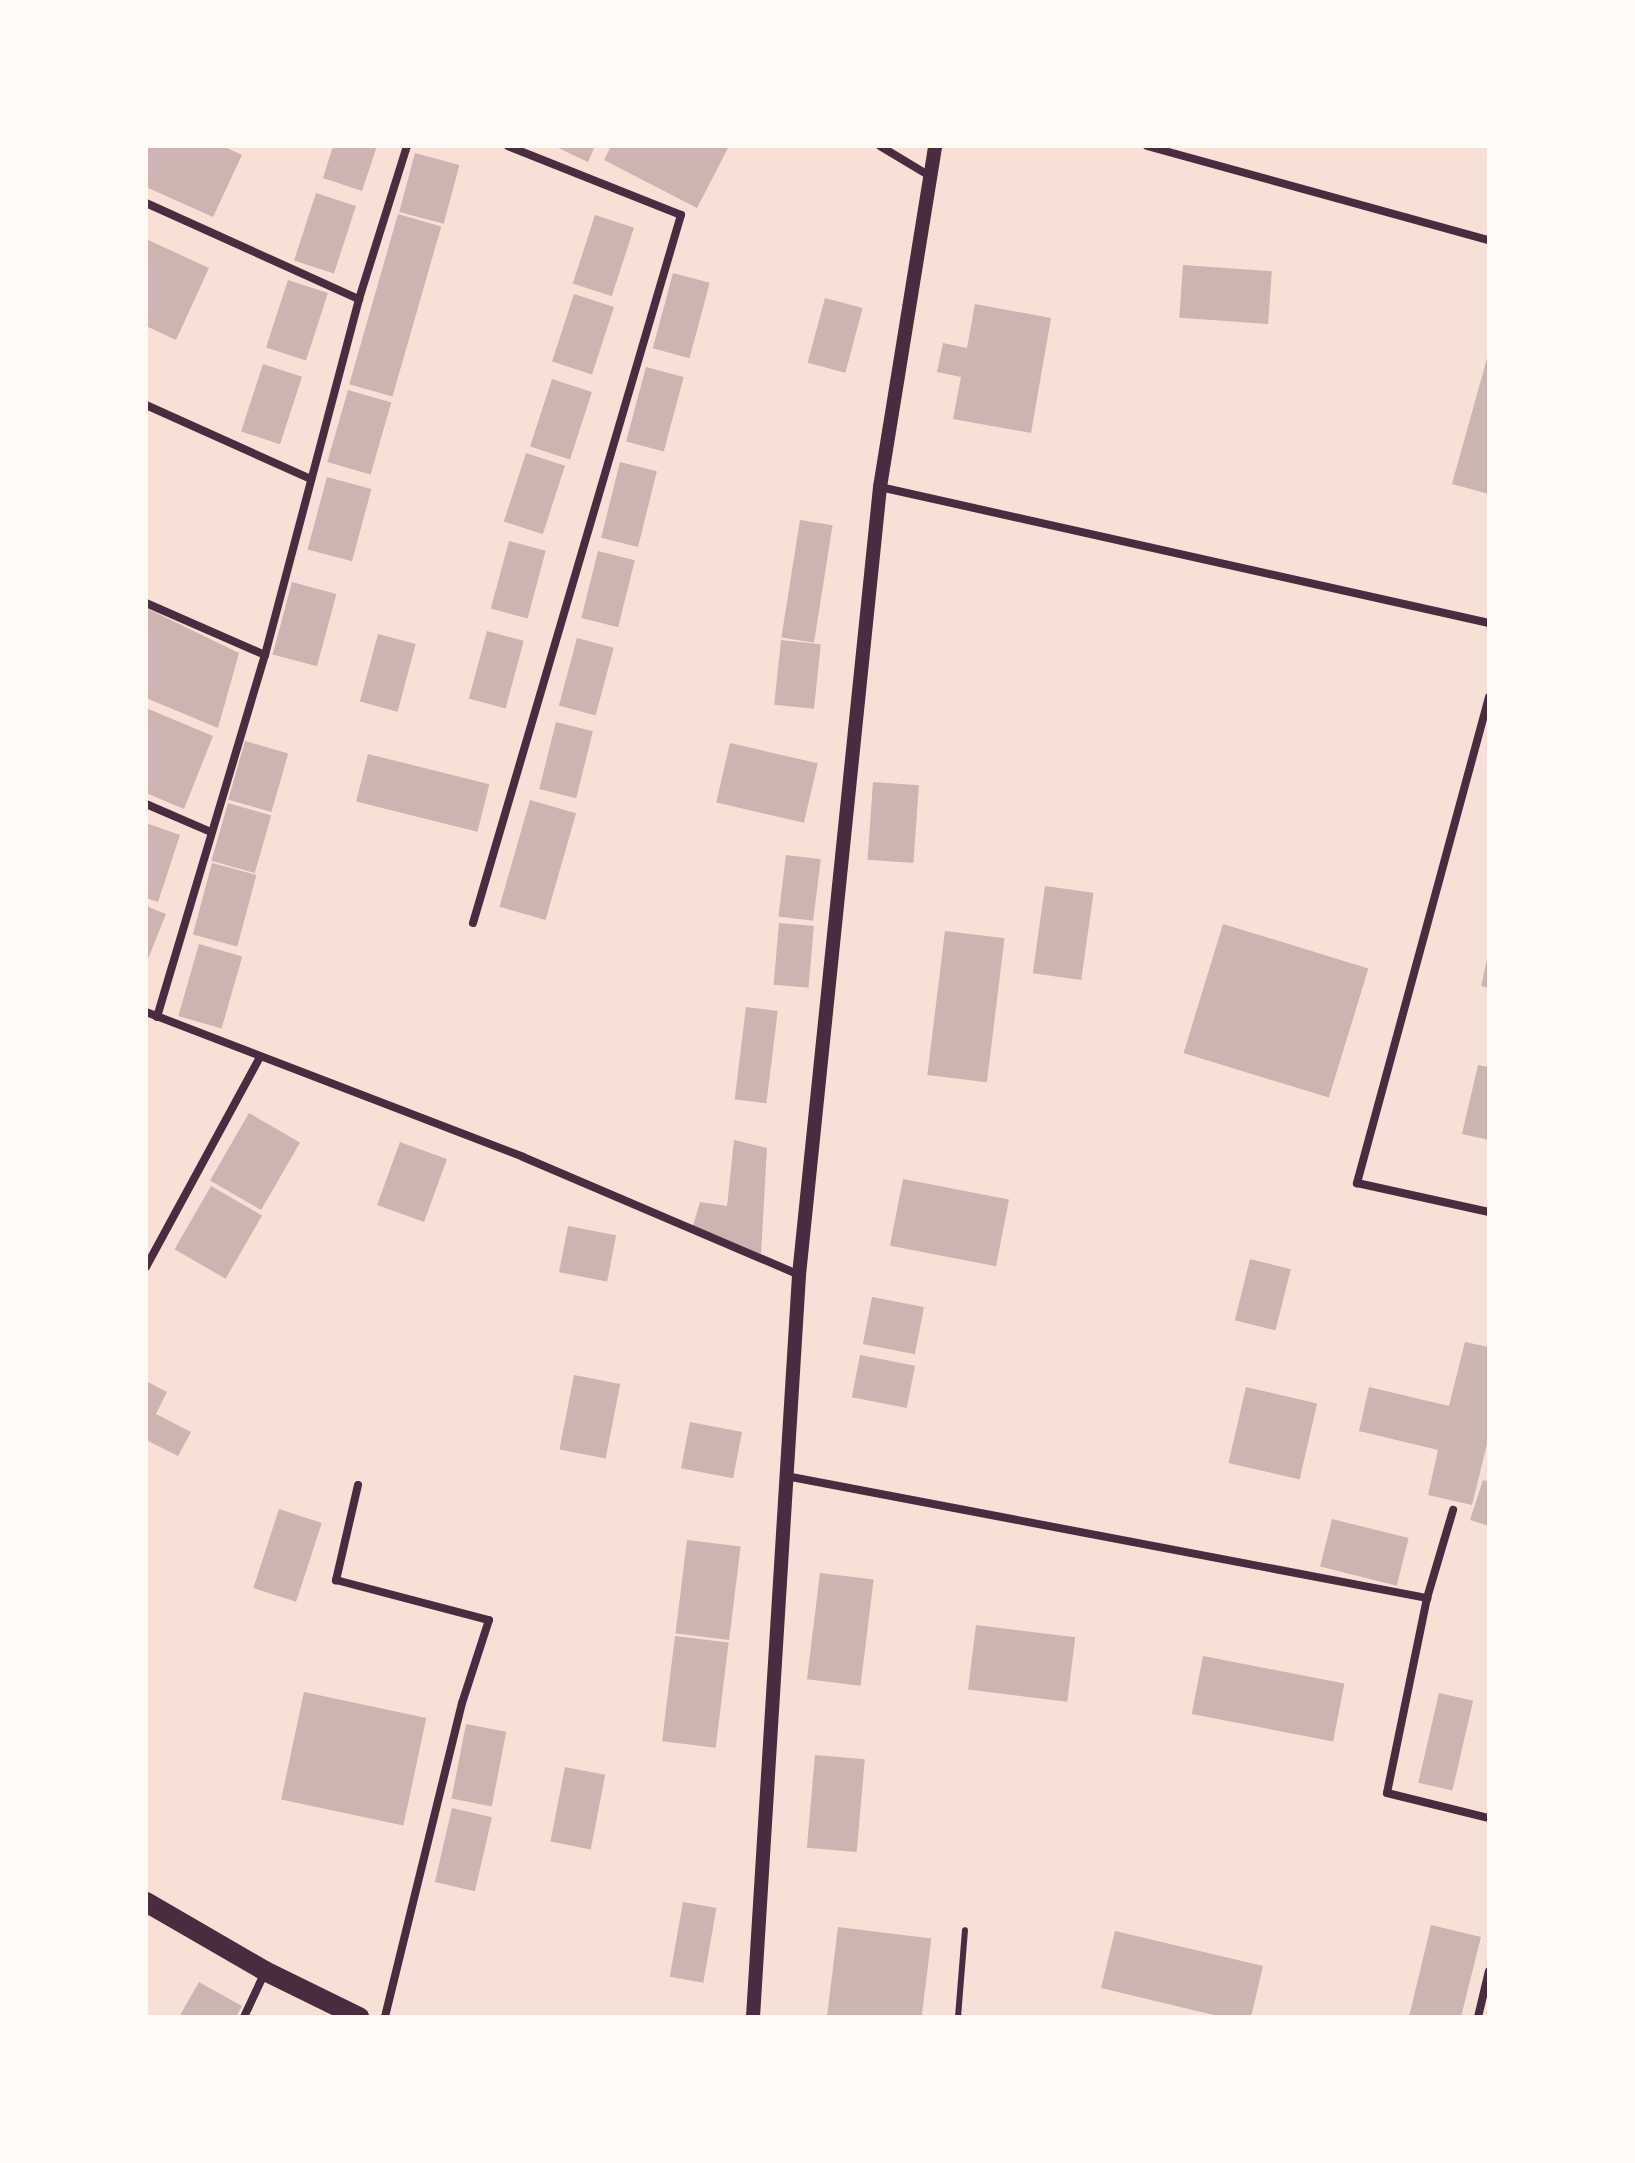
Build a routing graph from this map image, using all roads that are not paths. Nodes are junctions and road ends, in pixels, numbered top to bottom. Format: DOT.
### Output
graph roads {
  1 [pos="407,146"];
  2 [pos="508,146"];
  3 [pos="880,146"];
  4 [pos="935,146"];
  5 [pos="1147,146"];
  6 [pos="928,175"];
  7 [pos="146,203"];
  8 [pos="1489,240"];
  9 [pos="359,299"];
  10 [pos="146,405"];
  11 [pos="311,479"];
  12 [pos="880,487"];
  13 [pos="146,603"];
  14 [pos="1489,623"];
  15 [pos="265,655"];
  16 [pos="1489,697"];
  17 [pos="146,804"];
  18 [pos="211,832"];
  19 [pos="473,923"];
  20 [pos="146,1012"];
  21 [pos="157,1017"];
  22 [pos="260,1057"];
  23 [pos="1489,1212"];
  24 [pos="146,1267"];
  25 [pos="799,1275"];
  26 [pos="786,1476"];
  27 [pos="358,1485"];
  28 [pos="1453,1510"];
  29 [pos="1427,1598"];
  30 [pos="1489,1818"];
  31 [pos="146,1902"];
  32 [pos="965,1930"];
  33 [pos="265,1971"];
  34 [pos="1489,1971"];
  35 [pos="244,2017"];
  36 [pos="359,2017"];
  37 [pos="385,2017"];
  38 [pos="753,2017"];
  39 [pos="958,2017"];
  40 [pos="1478,2017"];
  1 -- 9 [label="street"];
  2 -- 19 [label="street"];
  3 -- 6 [label="street"];
  4 -- 6 [label="street"];
  5 -- 8 [label="street"];
  6 -- 12 [label="street"];
  7 -- 9 [label="street"];
  9 -- 11 [label="street"];
  10 -- 11 [label="street"];
  11 -- 15 [label="street"];
  12 -- 14 [label="street"];
  12 -- 25 [label="street"];
  13 -- 15 [label="street"];
  15 -- 18 [label="street"];
  16 -- 23 [label="street"];
  17 -- 18 [label="street"];
  18 -- 21 [label="street"];
  20 -- 21 [label="street"];
  21 -- 22 [label="street"];
  22 -- 24 [label="street"];
  22 -- 25 [label="street"];
  25 -- 26 [label="street"];
  26 -- 29 [label="street"];
  26 -- 38 [label="street"];
  27 -- 37 [label="street"];
  28 -- 29 [label="street"];
  29 -- 30 [label="street"];
  31 -- 33 [label="main road"];
  32 -- 39 [label="lane"];
  33 -- 35 [label="street"];
  33 -- 36 [label="main road"];
  34 -- 40 [label="street"];
}
